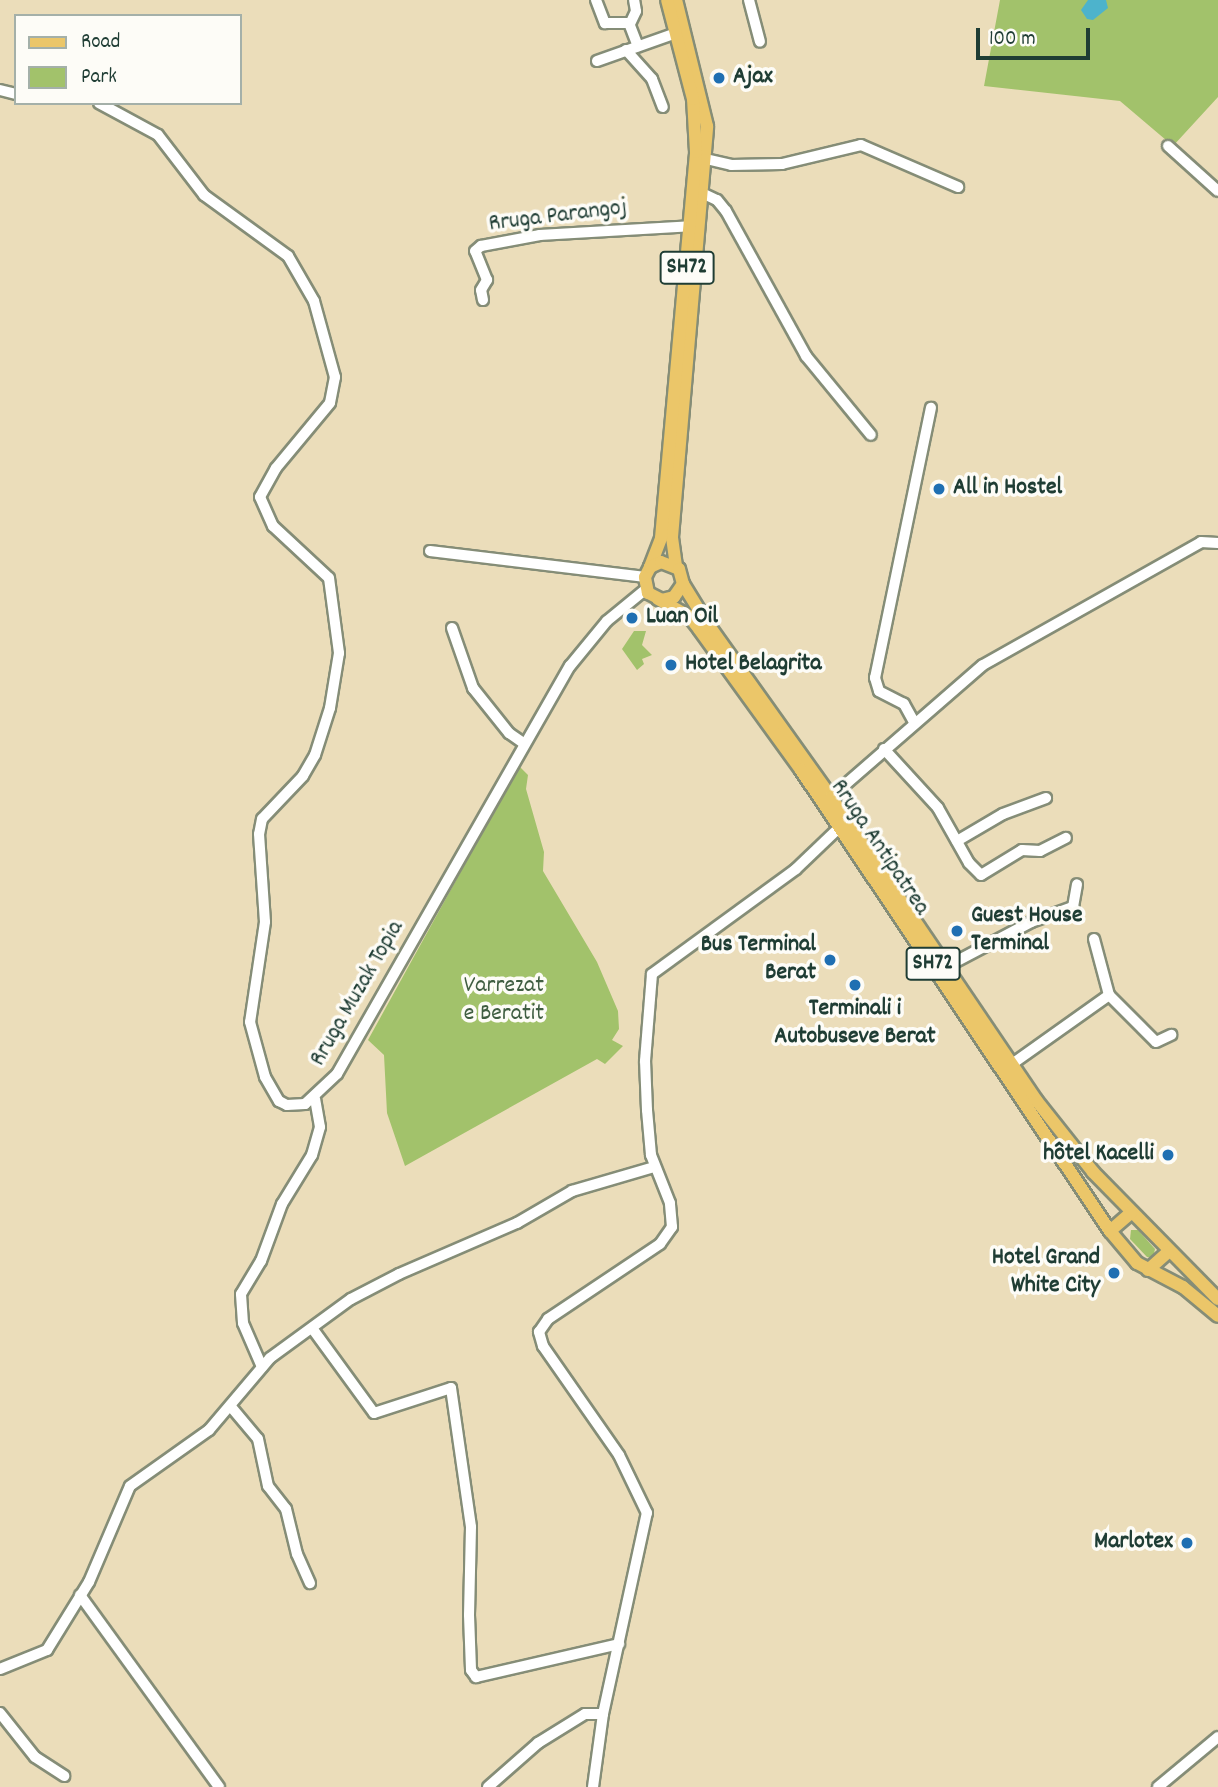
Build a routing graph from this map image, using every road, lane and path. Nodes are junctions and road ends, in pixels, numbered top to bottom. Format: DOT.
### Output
graph roads {
  1 [pos="596,0"];
  2 [pos="634,0"];
  3 [pos="667,0"];
  4 [pos="676,0"];
  5 [pos="749,0"];
  6 [pos="629,24"];
  7 [pos="676,33"];
  8 [pos="760,42"];
  9 [pos="638,46"];
  10 [pos="626,50"];
  11 [pos="597,61"];
  12 [pos="103,105"];
  13 [pos="663,107"];
  14 [pos="1168,146"];
  15 [pos="706,159"];
  16 [pos="958,187"];
  17 [pos="1218,191"];
  18 [pos="704,194"];
  19 [pos="696,226"];
  20 [pos="483,300"];
  21 [pos="931,408"];
  22 [pos="870,435"];
  23 [pos="1218,543"];
  24 [pos="430,551"];
  25 [pos="676,566"];
  26 [pos="647,578"];
  27 [pos="682,584"];
  28 [pos="658,599"];
  29 [pos="452,628"];
  30 [pos="759,705"];
  31 [pos="914,722"];
  32 [pos="525,744"];
  33 [pos="884,749"];
  34 [pos="831,797"];
  35 [pos="1046,798"];
  36 [pos="843,824"];
  37 [pos="1066,838"];
  38 [pos="957,841"];
  39 [pos="1077,884"];
  40 [pos="1094,939"];
  41 [pos="942,969"];
  42 [pos="1109,995"];
  43 [pos="1171,1035"];
  44 [pos="1012,1064"];
  45 [pos="315,1099"];
  46 [pos="1032,1103"];
  47 [pos="654,1167"];
  48 [pos="1131,1213"];
  49 [pos="1110,1231"];
  50 [pos="1168,1252"];
  51 [pos="1148,1270"];
  52 [pos="1218,1299"];
  53 [pos="1218,1316"];
  54 [pos="312,1328"];
  55 [pos="262,1367"];
  56 [pos="232,1408"];
  57 [pos="310,1583"];
  58 [pos="80,1595"];
  59 [pos="619,1644"];
  60 [pos="0,1669"];
  61 [pos="0,1713"];
  62 [pos="603,1714"];
  63 [pos="1218,1737"];
  64 [pos="64,1776"];
  65 [pos="219,1787"];
  66 [pos="488,1787"];
  67 [pos="593,1787"];
  68 [pos="1158,1787"];
  1 -- 6 [label="street"];
  2 -- 6 [label="street"];
  3 -- 7 [label="main road, Rruga Antipatrea / SH72"];
  4 -- 15 [label="main road, Rruga Antipatrea / SH72"];
  5 -- 8 [label="street"];
  6 -- 9 [label="street"];
  7 -- 9 [label="street"];
  7 -- 19 [label="main road, Rruga Antipatrea / SH72"];
  9 -- 10 [label="street"];
  10 -- 11 [label="street"];
  10 -- 13 [label="street"];
  12 -- 45 [label="street, Rruga Muzak Topia"];
  14 -- 17 [label="street"];
  15 -- 16 [label="street"];
  15 -- 18 [label="main road, Rruga Antipatrea / SH72"];
  18 -- 19 [label="main road, Rruga Antipatrea / SH72"];
  18 -- 22 [label="street"];
  19 -- 20 [label="street, Rruga Parangoj"];
  19 -- 25 [label="main road, Rruga Antipatrea / SH72"];
  19 -- 26 [label="main road, Rruga Antipatrea / SH72"];
  21 -- 31 [label="street"];
  23 -- 31 [label="street"];
  24 -- 26 [label="street"];
  25 -- 26 [label="main road"];
  25 -- 27 [label="main road, Rruga Antipatrea / SH72"];
  26 -- 28 [label="main road, Rruga Antipatrea / SH72"];
  26 -- 32 [label="street, Rruga Muzak Topia"];
  27 -- 28 [label="main road"];
  27 -- 30 [label="main road, Rruga Antipatrea / SH72"];
  28 -- 30 [label="main road, Rruga Antipatrea / SH72"];
  29 -- 32 [label="street"];
  30 -- 34 [label="main road, Rruga Antipatrea / SH72"];
  30 -- 36 [label="main road, Rruga Antipatrea / SH72"];
  31 -- 33 [label="street"];
  32 -- 45 [label="street, Rruga Muzak Topia"];
  33 -- 34 [label="street"];
  33 -- 38 [label="street"];
  34 -- 36 [label="main road, Rruga Antipatrea / SH72"];
  35 -- 38 [label="street"];
  36 -- 41 [label="main road, Rruga Antipatrea / SH72"];
  36 -- 47 [label="street"];
  37 -- 38 [label="street"];
  39 -- 41 [label="street"];
  40 -- 42 [label="street"];
  41 -- 44 [label="main road, Rruga Antipatrea / SH72"];
  41 -- 46 [label="main road, Rruga Antipatrea / SH72"];
  42 -- 43 [label="street"];
  42 -- 44 [label="street"];
  44 -- 46 [label="main road, Rruga Antipatrea / SH72"];
  45 -- 55 [label="street"];
  46 -- 48 [label="main road, Rruga Antipatrea / SH72"];
  46 -- 49 [label="main road, Rruga Antipatrea / SH72"];
  47 -- 54 [label="street"];
  47 -- 59 [label="street"];
  48 -- 49 [label="main road"];
  48 -- 50 [label="main road, Rruga Antipatrea / SH72"];
  49 -- 51 [label="main road, Rruga Antipatrea / SH72"];
  50 -- 51 [label="main road"];
  50 -- 52 [label="main road, Rruga Antipatrea / SH72"];
  51 -- 53 [label="main road, Rruga Antipatrea / SH72"];
  54 -- 55 [label="street"];
  54 -- 59 [label="street"];
  55 -- 56 [label="street"];
  56 -- 57 [label="street"];
  56 -- 58 [label="street"];
  58 -- 60 [label="street"];
  58 -- 65 [label="street"];
  59 -- 62 [label="street"];
  61 -- 64 [label="street"];
  62 -- 66 [label="street"];
  62 -- 67 [label="street"];
  63 -- 68 [label="street"];
}
